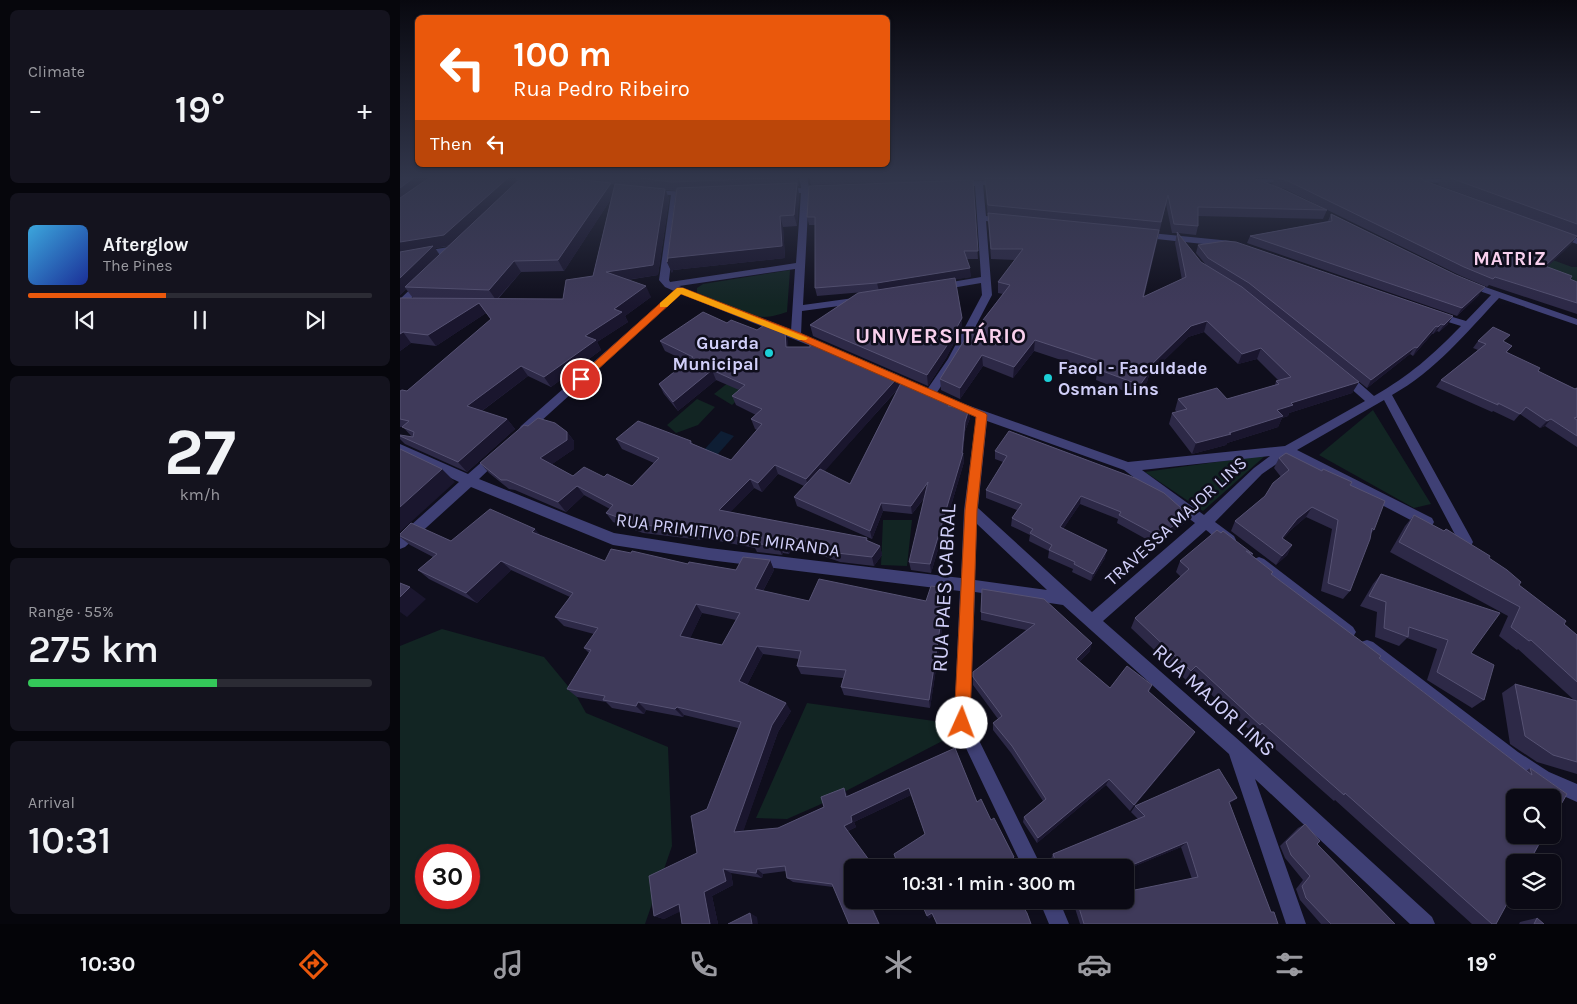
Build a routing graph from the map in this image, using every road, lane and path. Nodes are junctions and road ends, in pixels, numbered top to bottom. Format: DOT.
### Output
graph roads {
  1 [pos="672,219"];
  2 [pos="802,219"];
  3 [pos="982,219"];
  4 [pos="990,219"];
  5 [pos="1011,222"];
  6 [pos="1546,230"];
  7 [pos="1130,234"];
  8 [pos="1179,239"];
  9 [pos="1577,241"];
  10 [pos="1244,247"];
  11 [pos="1190,254"];
  12 [pos="400,258"];
  13 [pos="441,262"];
  14 [pos="800,265"];
  15 [pos="428,276"];
  16 [pos="1455,279"];
  17 [pos="987,280"];
  18 [pos="668,285"];
  19 [pos="930,288"];
  20 [pos="680,290"];
  21 [pos="1496,296"];
  22 [pos="874,298"];
  23 [pos="400,304"];
  24 [pos="420,304"];
  25 [pos="798,310"];
  26 [pos="1430,312"];
  27 [pos="1577,322"];
  28 [pos="1467,326"];
  29 [pos="796,335"];
  30 [pos="832,351"];
  31 [pos="1337,370"];
  32 [pos="1386,394"];
  33 [pos="1372,400"];
  34 [pos="982,415"];
  35 [pos="519,434"];
  36 [pos="505,448"];
  37 [pos="400,449"];
  38 [pos="1287,450"];
  39 [pos="1128,467"];
  40 [pos="468,480"];
  41 [pos="971,510"];
  42 [pos="1206,522"];
  43 [pos="400,542"];
  44 [pos="1466,542"];
  45 [pos="1480,554"];
  46 [pos="966,585"];
  47 [pos="1067,599"];
  48 [pos="1092,621"];
  49 [pos="1236,749"];
  50 [pos="1577,793"];
  51 [pos="1029,859"];
  52 [pos="1052,909"];
  53 [pos="1058,924"];
  54 [pos="1296,924"];
  55 [pos="1425,924"];
  1 -- 18 [label="street"];
  2 -- 14 [label="street"];
  3 -- 17 [label="street"];
  4 -- 5 [label="street"];
  6 -- 9 [label="street"];
  7 -- 8 [label="street"];
  8 -- 10 [label="street"];
  8 -- 11 [label="street"];
  12 -- 13 [label="street"];
  14 -- 18 [label="street"];
  14 -- 25 [label="street"];
  15 -- 23 [label="street"];
  16 -- 21 [label="street"];
  17 -- 19 [label="street"];
  17 -- 34 [label="street"];
  18 -- 20 [label="street"];
  20 -- 29 [label="street"];
  20 -- 35 [label="street"];
  21 -- 27 [label="street"];
  21 -- 28 [label="street, TRAVESSA MAJOR LINS"];
  22 -- 25 [label="street"];
  23 -- 24 [label="street"];
  25 -- 29 [label="street"];
  26 -- 28 [label="street"];
  28 -- 32 [label="street, TRAVESSA MAJOR LINS"];
  29 -- 30 [label="street"];
  31 -- 33 [label="street"];
  32 -- 33 [label="street, TRAVESSA MAJOR LINS"];
  32 -- 44 [label="street"];
  33 -- 38 [label="street, TRAVESSA MAJOR LINS"];
  34 -- 39 [label="street"];
  34 -- 41 [label="street, RUA PAES CABRAL"];
  36 -- 40 [label="street"];
  37 -- 40 [label="street, RUA PRIMITIVO DE MIRANDA"];
  38 -- 39 [label="street"];
  38 -- 42 [label="street, TRAVESSA MAJOR LINS"];
  38 -- 44 [label="street"];
  39 -- 42 [label="street"];
  40 -- 43 [label="street"];
  40 -- 46 [label="street, RUA PRIMITIVO DE MIRANDA"];
  41 -- 46 [label="street, RUA PAES CABRAL"];
  41 -- 47 [label="street, RUA MAJOR LINS"];
  42 -- 48 [label="street, TRAVESSA MAJOR LINS"];
  42 -- 50 [label="street"];
  44 -- 45 [label="street"];
  46 -- 47 [label="street, RUA PRIMITIVO DE MIRANDA"];
  46 -- 51 [label="street, RUA PAES CABRAL"];
  47 -- 48 [label="street, RUA MAJOR LINS"];
  48 -- 49 [label="street, RUA MAJOR LINS"];
  49 -- 54 [label="street"];
  49 -- 55 [label="street, RUA MAJOR LINS"];
  52 -- 53 [label="street"];
}
